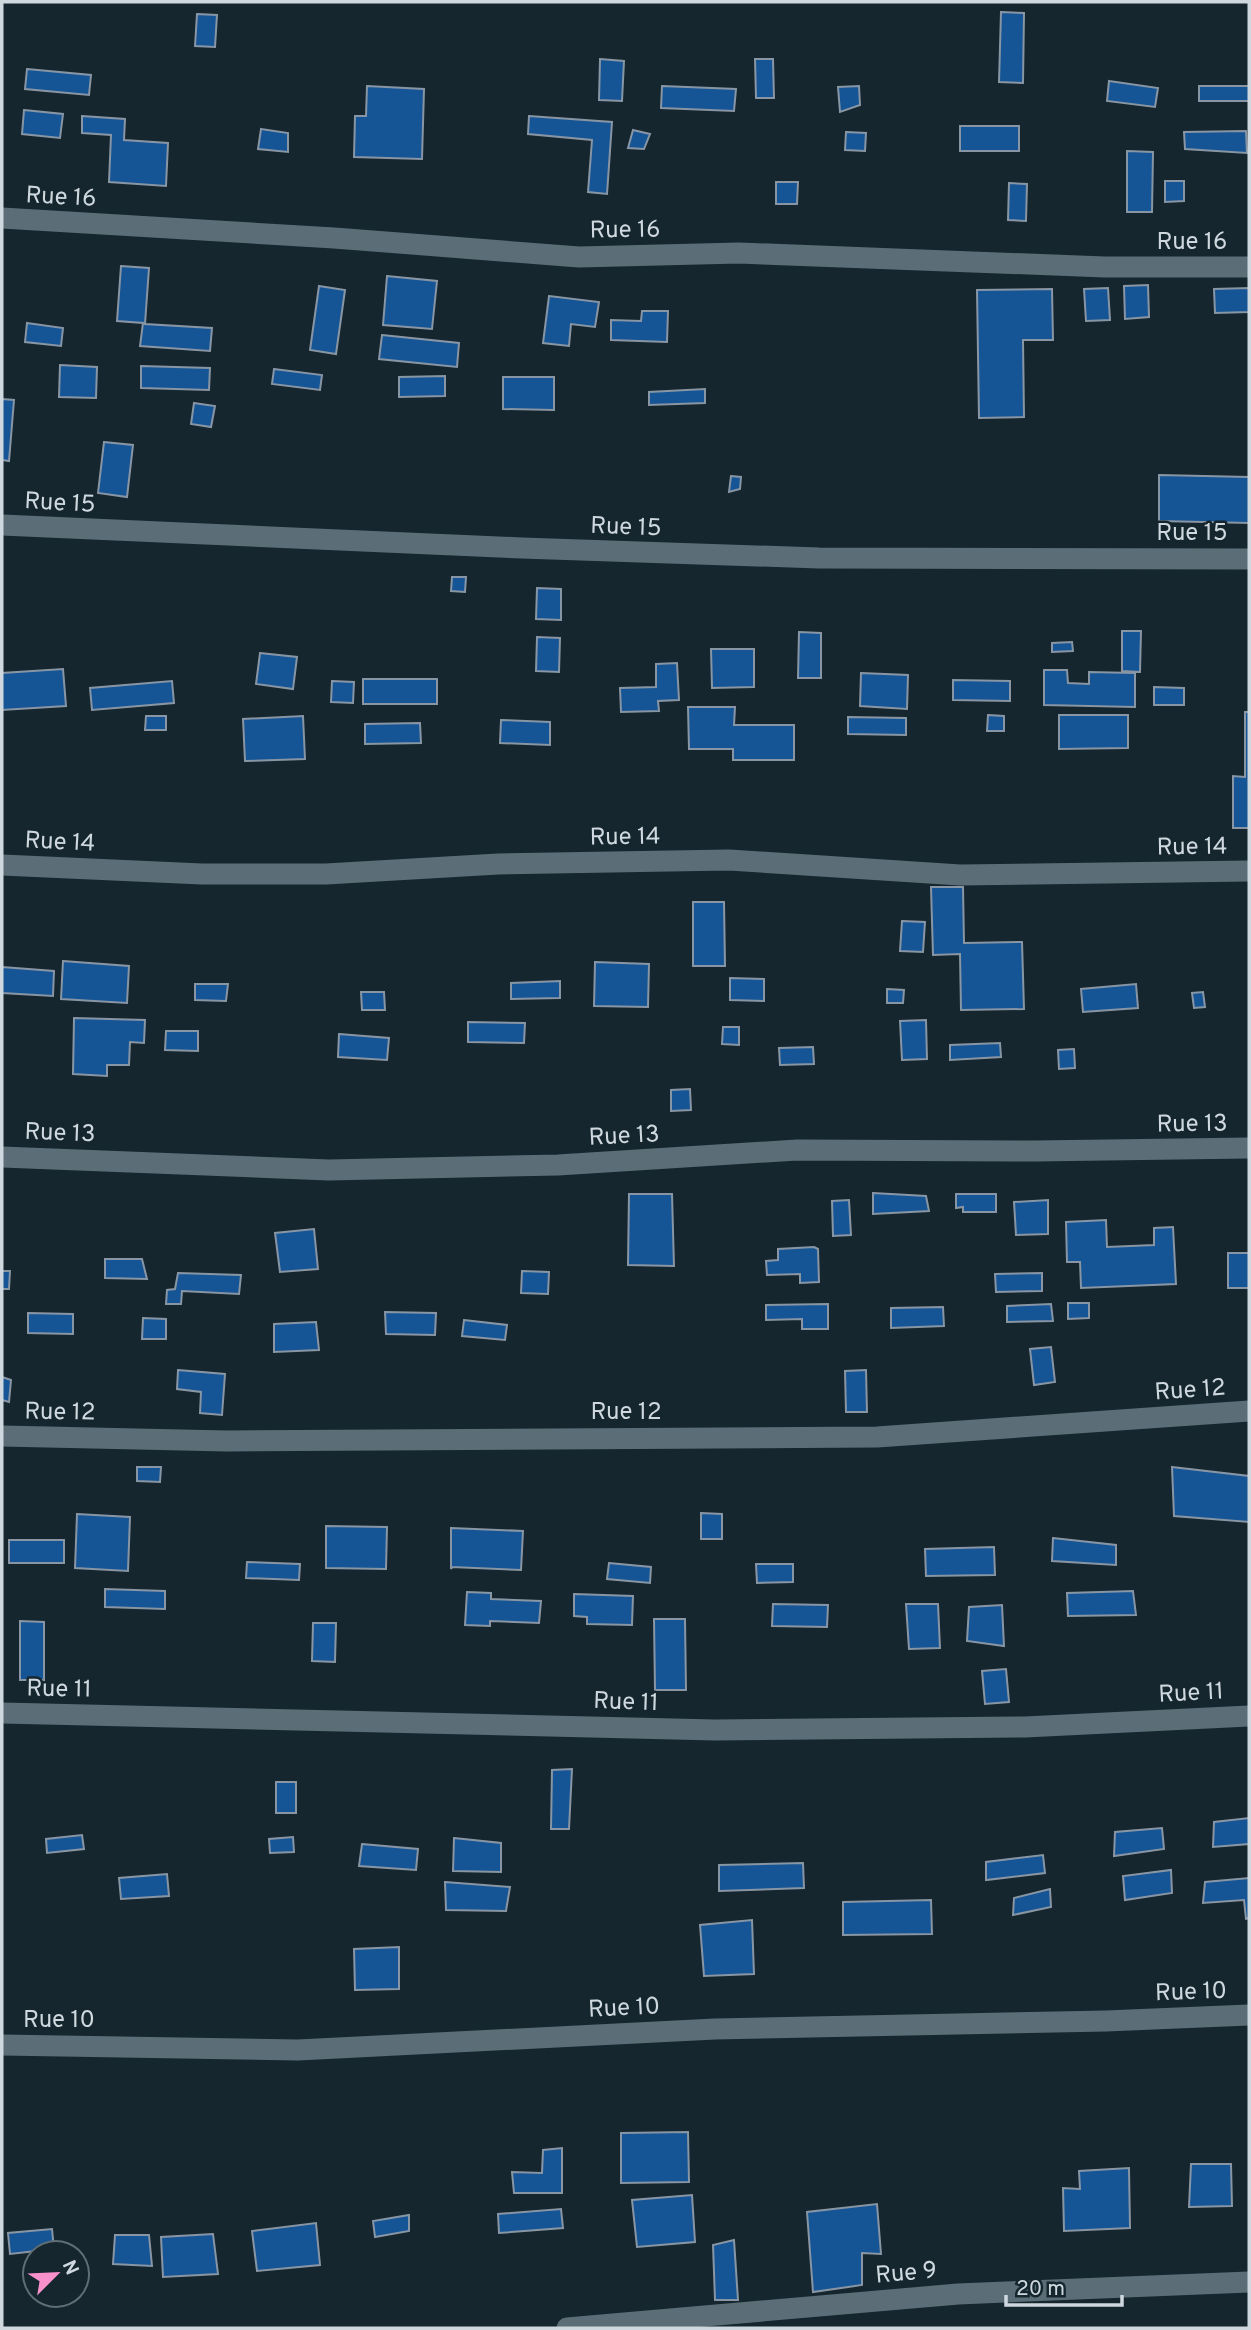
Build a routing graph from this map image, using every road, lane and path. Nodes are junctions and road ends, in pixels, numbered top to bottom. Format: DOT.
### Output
graph roads {
  1 [pos="2,218"];
  2 [pos="1249,267"];
  3 [pos="2,525"];
  4 [pos="1249,559"];
  5 [pos="2,865"];
  6 [pos="1249,871"];
  7 [pos="1249,1148"];
  8 [pos="2,1157"];
  9 [pos="1249,1411"];
  10 [pos="2,1436"];
  11 [pos="2,1713"];
  12 [pos="1249,1716"];
  13 [pos="1249,2015"];
  14 [pos="2,2045"];
  15 [pos="1249,2282"];
  16 [pos="568,2328"];
  1 -- 2 [label="street, Rue 16"];
  3 -- 4 [label="street, Rue 15"];
  5 -- 6 [label="street, Rue 14"];
  7 -- 8 [label="street, Rue 13"];
  9 -- 10 [label="street, Rue 12"];
  11 -- 12 [label="street, Rue 11"];
  13 -- 14 [label="street, Rue 10"];
  15 -- 16 [label="street, Rue 9"];
}
